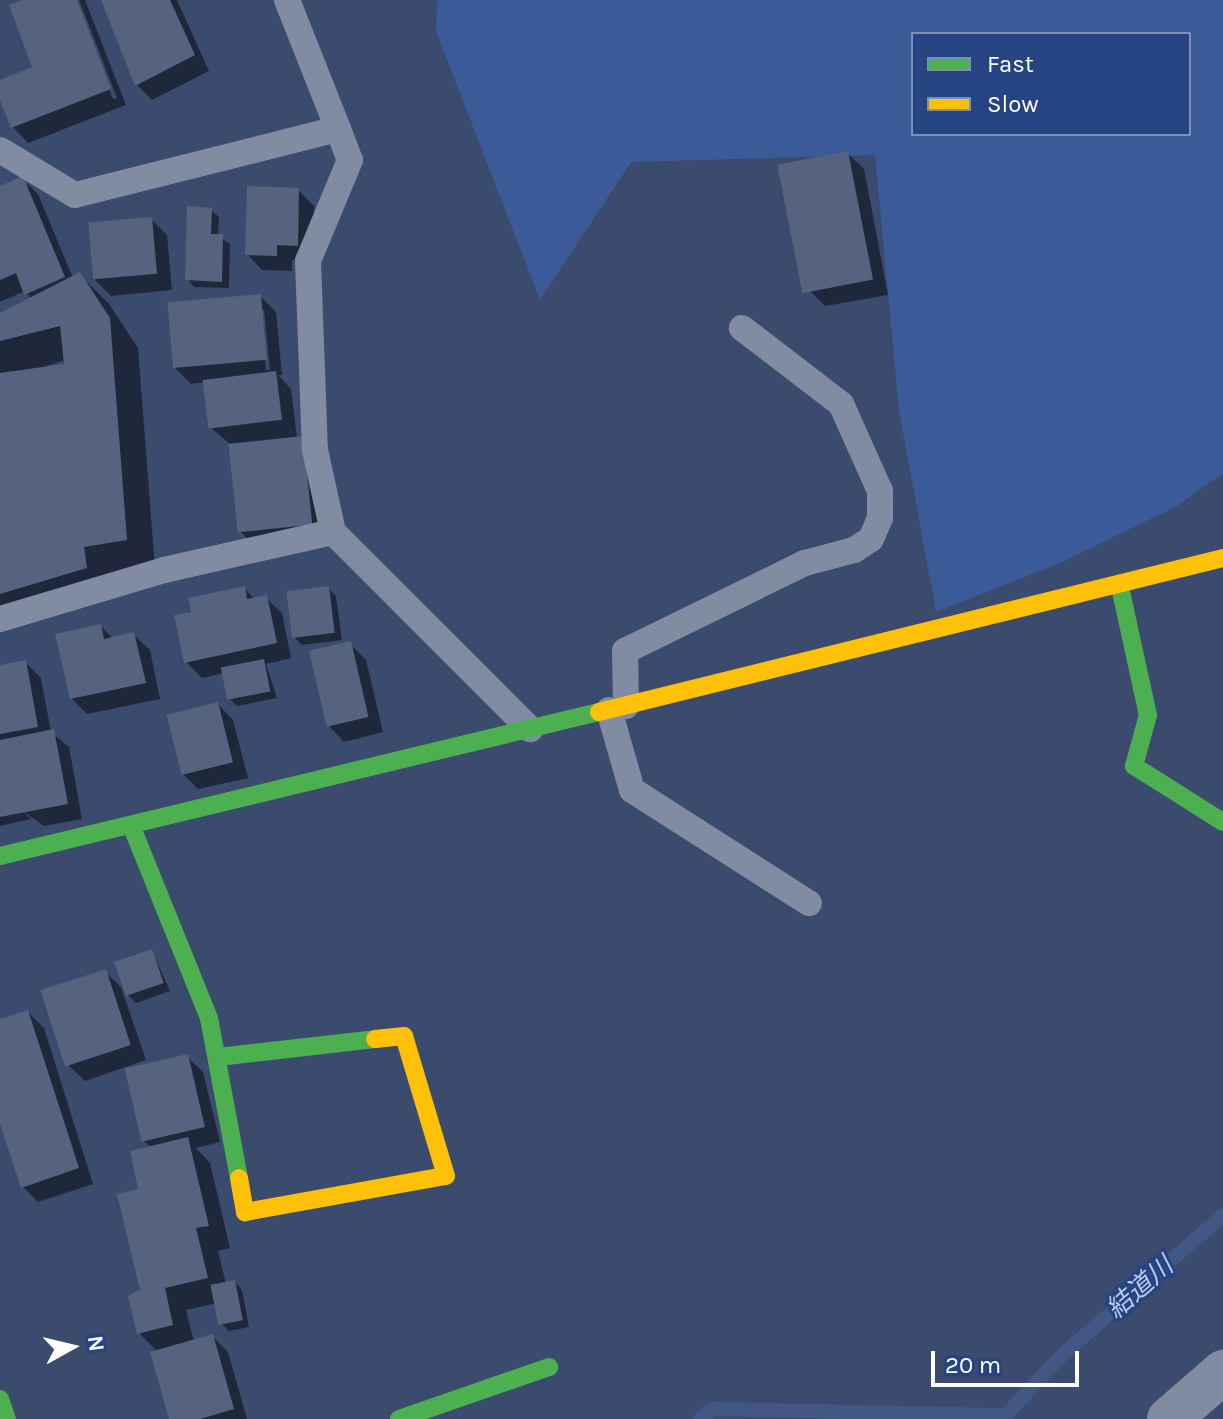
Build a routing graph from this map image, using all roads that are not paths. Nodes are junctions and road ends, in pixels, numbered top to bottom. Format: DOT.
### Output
graph roads {
  1 [pos="287,0"];
  2 [pos="338,129"];
  3 [pos="0,150"];
  4 [pos="742,328"];
  5 [pos="333,532"];
  6 [pos="1223,558"];
  7 [pos="1120,587"];
  8 [pos="0,619"];
  9 [pos="617,708"];
  10 [pos="530,729"];
  11 [pos="1223,822"];
  12 [pos="131,825"];
  13 [pos="0,856"];
  14 [pos="809,903"];
  15 [pos="218,1057"];
  16 [pos="549,1367"];
  17 [pos="1223,1372"];
  18 [pos="0,1399"];
  19 [pos="7,1419"];
  20 [pos="399,1419"];
  21 [pos="1169,1419"];
  1 -- 2 [label="lane"];
  2 -- 3 [label="lane"];
  2 -- 5 [label="lane"];
  4 -- 9 [label="lane"];
  5 -- 8 [label="lane"];
  5 -- 10 [label="lane"];
  6 -- 7 [label="street"];
  7 -- 9 [label="street"];
  7 -- 11 [label="street"];
  9 -- 10 [label="street"];
  9 -- 14 [label="lane"];
  10 -- 12 [label="street"];
  12 -- 13 [label="street"];
  12 -- 15 [label="street"];
  15 -- 15 [label="street"];
  16 -- 20 [label="street"];
  17 -- 21 [label="street"];
  18 -- 19 [label="street"];
}
